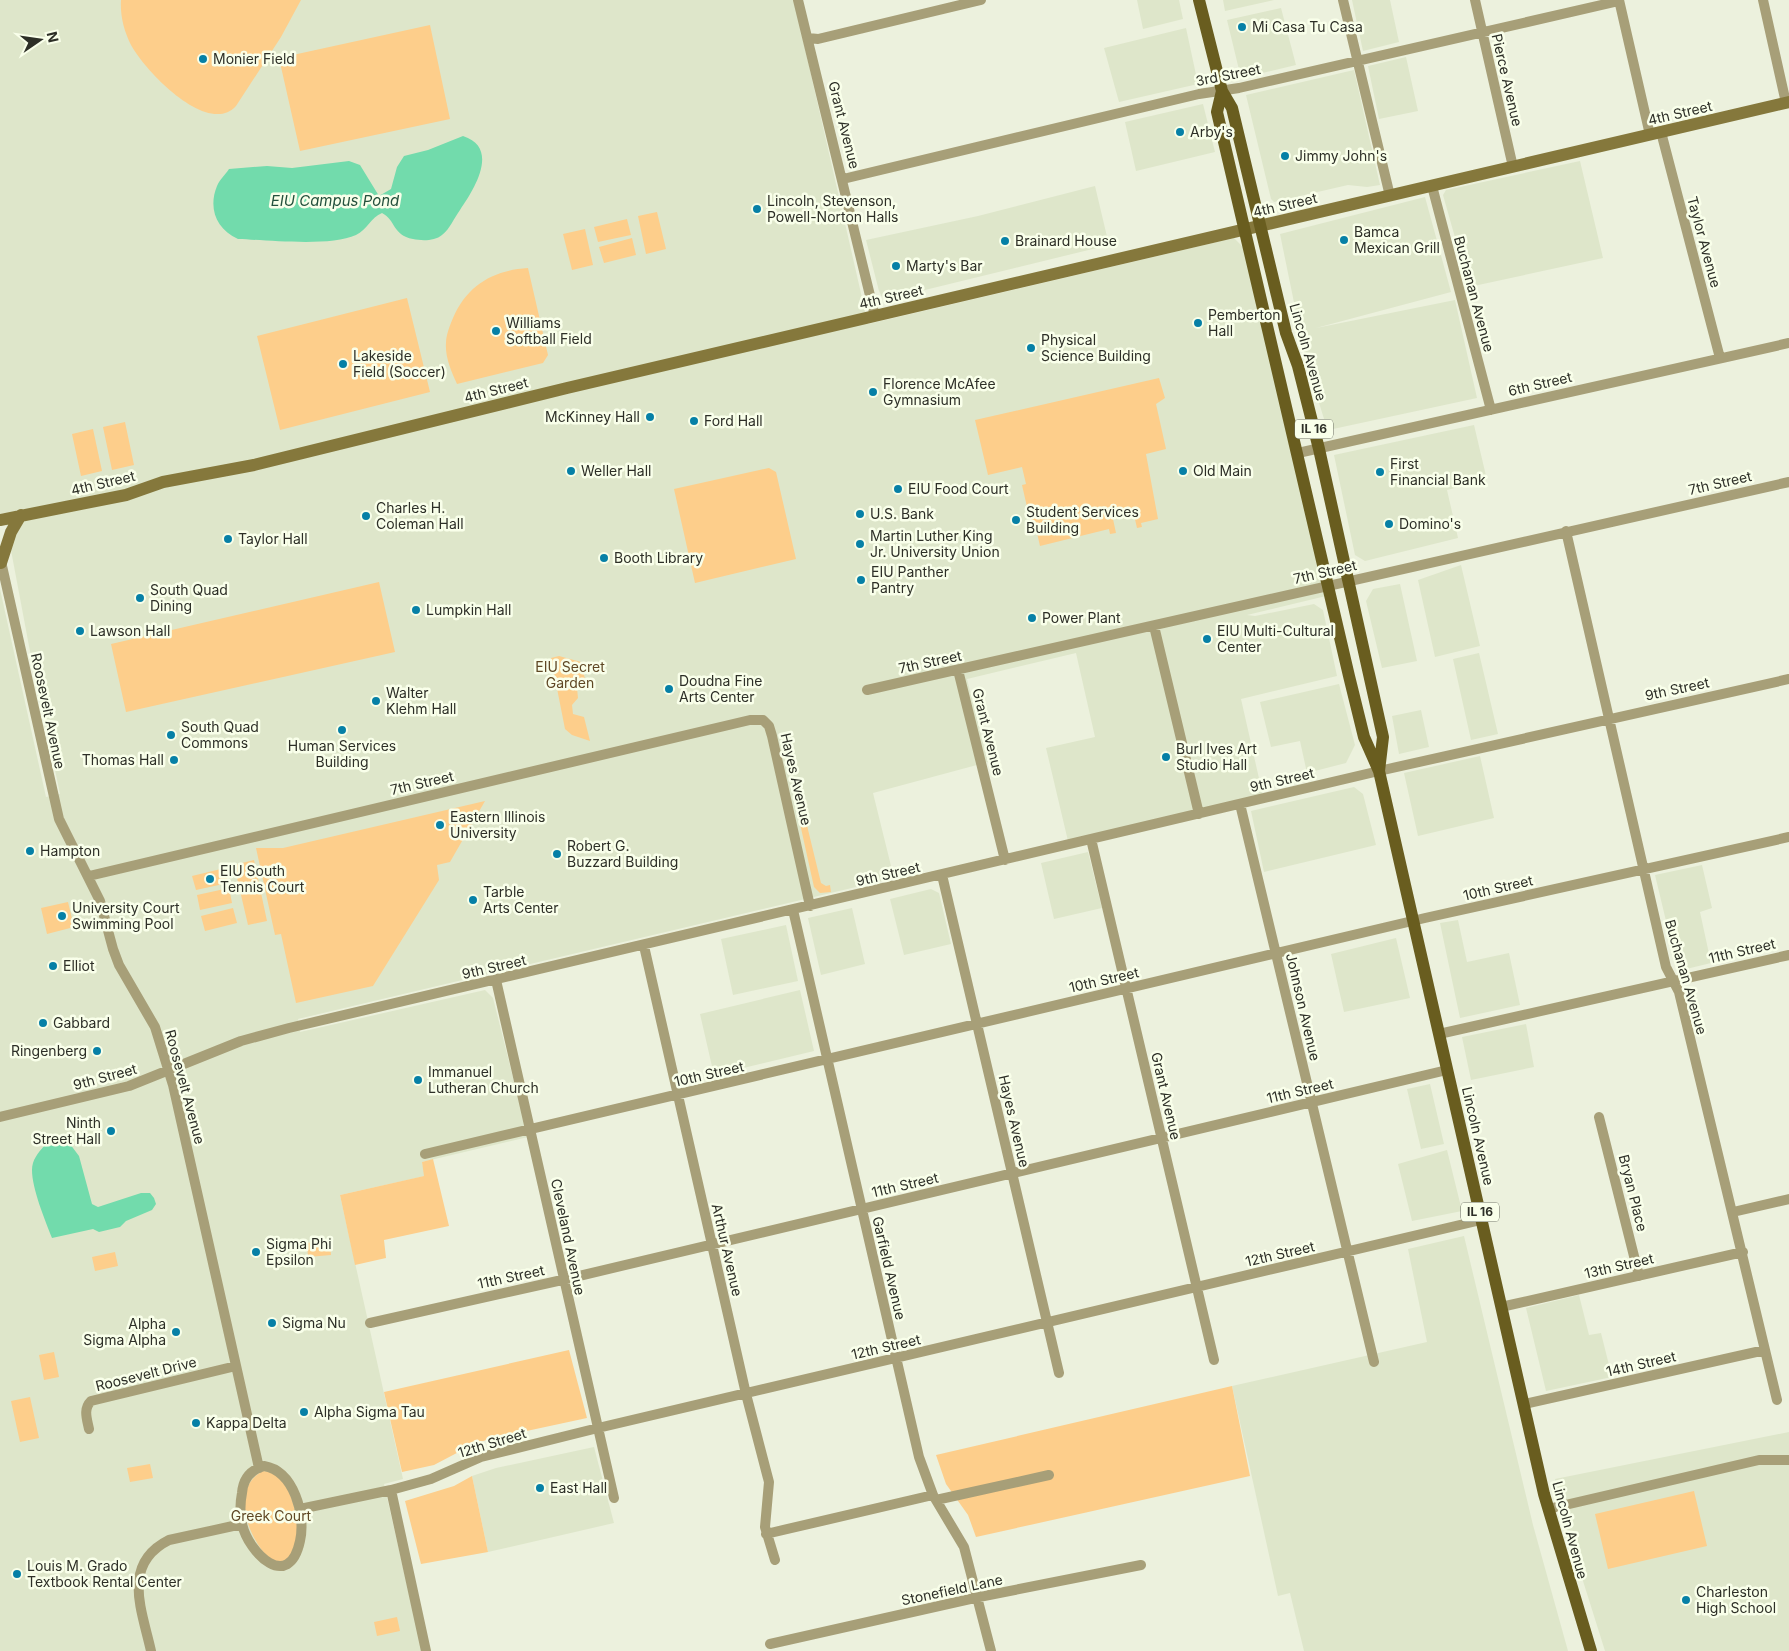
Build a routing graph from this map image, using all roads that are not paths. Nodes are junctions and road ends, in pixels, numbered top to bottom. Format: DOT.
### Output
graph roads {
  1 [pos="798,0"];
  2 [pos="981,0"];
  3 [pos="1199,0"];
  4 [pos="1343,0"];
  5 [pos="1475,0"];
  6 [pos="1619,0"];
  7 [pos="1762,0"];
  8 [pos="1482,32"];
  9 [pos="808,38"];
  10 [pos="1358,61"];
  11 [pos="1222,91"];
  12 [pos="1788,103"];
  13 [pos="1656,134"];
  14 [pos="1513,167"];
  15 [pos="843,179"];
  16 [pos="1432,186"];
  17 [pos="1390,196"];
  18 [pos="1260,226"];
  19 [pos="1245,230"];
  20 [pos="876,316"];
  21 [pos="1789,343"];
  22 [pos="1720,358"];
  23 [pos="1490,410"];
  24 [pos="1318,448"];
  25 [pos="1298,453"];
  26 [pos="1789,482"];
  27 [pos="21,515"];
  28 [pos="0,520"];
  29 [pos="1566,532"];
  30 [pos="1,559"];
  31 [pos="1349,580"];
  32 [pos="1328,585"];
  33 [pos="1154,626"];
  34 [pos="958,670"];
  35 [pos="1789,679"];
  36 [pos="867,690"];
  37 [pos="1609,718"];
  38 [pos="762,720"];
  39 [pos="1379,771"];
  40 [pos="1240,804"];
  41 [pos="1199,814"];
  42 [pos="1789,837"];
  43 [pos="1091,839"];
  44 [pos="1005,860"];
  45 [pos="1644,870"];
  46 [pos="942,875"];
  47 [pos="89,876"];
  48 [pos="810,906"];
  49 [pos="792,910"];
  50 [pos="1413,921"];
  51 [pos="644,946"];
  52 [pos="1276,953"];
  53 [pos="1789,955"];
  54 [pos="496,980"];
  55 [pos="1674,980"];
  56 [pos="1126,989"];
  57 [pos="977,1024"];
  58 [pos="1439,1034"];
  59 [pos="827,1060"];
  60 [pos="1447,1070"];
  61 [pos="169,1071"];
  62 [pos="678,1095"];
  63 [pos="1312,1102"];
  64 [pos="0,1117"];
  65 [pos="1600,1117"];
  66 [pos="530,1130"];
  67 [pos="1162,1138"];
  68 [pos="425,1154"];
  69 [pos="1012,1174"];
  70 [pos="1789,1199"];
  71 [pos="862,1209"];
  72 [pos="1733,1212"];
  73 [pos="1481,1220"];
  74 [pos="712,1245"];
  75 [pos="1347,1252"];
  76 [pos="1743,1252"];
  77 [pos="1639,1276"];
  78 [pos="562,1280"];
  79 [pos="1197,1287"];
  80 [pos="1501,1307"];
  81 [pos="370,1323"];
  82 [pos="1047,1323"];
  83 [pos="1765,1350"];
  84 [pos="896,1359"];
  85 [pos="1214,1360"];
  86 [pos="1374,1362"];
  87 [pos="236,1366"];
  88 [pos="1059,1373"];
  89 [pos="746,1394"];
  90 [pos="1777,1400"];
  91 [pos="1524,1404"];
  92 [pos="598,1428"];
  93 [pos="89,1429"];
  94 [pos="1789,1460"];
  95 [pos="259,1468"];
  96 [pos="1049,1476"];
  97 [pos="391,1490"];
  98 [pos="935,1497"];
  99 [pos="614,1498"];
  100 [pos="1548,1508"];
  101 [pos="300,1509"];
  102 [pos="242,1524"];
  103 [pos="766,1534"];
  104 [pos="776,1560"];
  105 [pos="1141,1565"];
  106 [pos="979,1598"];
  107 [pos="770,1644"];
  108 [pos="151,1651"];
  109 [pos="426,1651"];
  110 [pos="991,1651"];
  111 [pos="1591,1651"];
  1 -- 9 [label="street, Grant Avenue"];
  2 -- 9 [label="street"];
  3 -- 11 [label="main road, Lincoln Avenue / IL 16"];
  4 -- 10 [label="street"];
  5 -- 8 [label="street, Pierce Avenue"];
  6 -- 8 [label="street, 3rd Street"];
  6 -- 13 [label="street, Taylor Avenue"];
  7 -- 12 [label="street"];
  8 -- 10 [label="street, 3rd Street"];
  8 -- 14 [label="street, Pierce Avenue"];
  9 -- 15 [label="street, Grant Avenue"];
  10 -- 11 [label="street, 3rd Street"];
  10 -- 17 [label="street"];
  11 -- 15 [label="street, 3rd Street"];
  11 -- 18 [label="main road, Lincoln Avenue / IL 16"];
  11 -- 19 [label="main road, Lincoln Avenue / IL 16"];
  12 -- 13 [label="street, 4th Street"];
  13 -- 14 [label="street, 4th Street"];
  13 -- 22 [label="street, Taylor Avenue"];
  14 -- 16 [label="street, 4th Street"];
  15 -- 20 [label="street, Grant Avenue"];
  16 -- 17 [label="street, 4th Street"];
  16 -- 23 [label="street, Buchanan Avenue"];
  17 -- 18 [label="street, 4th Street"];
  18 -- 19 [label="street, 4th Street"];
  18 -- 24 [label="main road, Lincoln Avenue / IL 16"];
  19 -- 20 [label="street, 4th Street"];
  19 -- 25 [label="main road, Lincoln Avenue / IL 16"];
  20 -- 27 [label="street, 4th Street"];
  21 -- 22 [label="street, 6th Street"];
  22 -- 23 [label="street, 6th Street"];
  23 -- 24 [label="street, 6th Street"];
  24 -- 25 [label="street, 6th Street"];
  24 -- 31 [label="main road, Lincoln Avenue / IL 16"];
  25 -- 32 [label="main road, Lincoln Avenue / IL 16"];
  26 -- 29 [label="street, 7th Street"];
  27 -- 28 [label="street, 4th Street"];
  27 -- 30 [label="street"];
  29 -- 31 [label="street, 7th Street"];
  29 -- 37 [label="street, Buchanan Avenue"];
  30 -- 47 [label="street, Roosevelt Avenue"];
  31 -- 32 [label="street, 7th Street"];
  31 -- 39 [label="main road, Lincoln Avenue / IL 16"];
  32 -- 33 [label="street, 7th Street"];
  32 -- 39 [label="main road, Lincoln Avenue / IL 16"];
  33 -- 34 [label="street, 7th Street"];
  33 -- 41 [label="street"];
  34 -- 36 [label="street, 7th Street"];
  34 -- 44 [label="street, Grant Avenue"];
  35 -- 37 [label="street, 9th Street"];
  37 -- 39 [label="street, 9th Street"];
  37 -- 45 [label="street, Buchanan Avenue"];
  38 -- 47 [label="street, 7th Street"];
  38 -- 48 [label="street, Hayes Avenue"];
  39 -- 40 [label="street, 9th Street"];
  39 -- 50 [label="main road, Lincoln Avenue / IL 16"];
  40 -- 41 [label="street, 9th Street"];
  40 -- 52 [label="street, Johnson Avenue"];
  41 -- 43 [label="street, 9th Street"];
  42 -- 45 [label="street, 10th Street"];
  43 -- 44 [label="street, 9th Street"];
  43 -- 56 [label="street, Grant Avenue"];
  44 -- 46 [label="street, 9th Street"];
  45 -- 50 [label="street, 10th Street"];
  45 -- 55 [label="street, Buchanan Avenue"];
  46 -- 48 [label="street, 9th Street"];
  46 -- 57 [label="street, Hayes Avenue"];
  47 -- 61 [label="street, Roosevelt Avenue"];
  48 -- 49 [label="street, 9th Street"];
  49 -- 51 [label="street, 9th Street"];
  49 -- 59 [label="street, Garfield Avenue"];
  50 -- 52 [label="street, 10th Street"];
  50 -- 58 [label="main road, Lincoln Avenue / IL 16"];
  51 -- 54 [label="street, 9th Street"];
  51 -- 62 [label="street, Arthur Avenue"];
  52 -- 56 [label="street, 10th Street"];
  52 -- 63 [label="street, Johnson Avenue"];
  53 -- 55 [label="street, 11th Street"];
  54 -- 61 [label="street, 9th Street"];
  54 -- 66 [label="street, Cleveland Avenue"];
  55 -- 58 [label="street, 11th Street"];
  55 -- 72 [label="street, Buchanan Avenue"];
  56 -- 57 [label="street, 10th Street"];
  56 -- 67 [label="street, Grant Avenue"];
  57 -- 59 [label="street, 10th Street"];
  57 -- 69 [label="street, Hayes Avenue"];
  58 -- 60 [label="main road, Lincoln Avenue / IL 16"];
  59 -- 62 [label="street, 10th Street"];
  59 -- 71 [label="street, Garfield Avenue"];
  60 -- 63 [label="street, 11th Street"];
  60 -- 73 [label="main road, Lincoln Avenue / IL 16"];
  61 -- 64 [label="street, 9th Street"];
  61 -- 87 [label="street, Roosevelt Avenue"];
  62 -- 66 [label="street, 10th Street"];
  62 -- 74 [label="street, Arthur Avenue"];
  63 -- 67 [label="street, 11th Street"];
  63 -- 75 [label="street, Johnson Avenue"];
  65 -- 77 [label="street, Bryan Place"];
  66 -- 68 [label="street, 10th Street"];
  66 -- 78 [label="street, Cleveland Avenue"];
  67 -- 69 [label="street, 11th Street"];
  67 -- 79 [label="street, Grant Avenue"];
  69 -- 71 [label="street, 11th Street"];
  69 -- 82 [label="street, Hayes Avenue"];
  70 -- 72 [label="street"];
  71 -- 74 [label="street, 11th Street"];
  71 -- 84 [label="street, Garfield Avenue"];
  72 -- 76 [label="street, Buchanan Avenue"];
  73 -- 75 [label="street, 12th Street"];
  73 -- 80 [label="main road, Lincoln Avenue / IL 16"];
  74 -- 78 [label="street, 11th Street"];
  74 -- 89 [label="street, Arthur Avenue"];
  75 -- 79 [label="street, 12th Street"];
  75 -- 86 [label="street, Johnson Avenue"];
  76 -- 77 [label="street, 13th Street"];
  76 -- 83 [label="street, Buchanan Avenue"];
  77 -- 80 [label="street, 13th Street"];
  78 -- 81 [label="street, 11th Street"];
  78 -- 92 [label="street, Cleveland Avenue"];
  79 -- 82 [label="street, 12th Street"];
  79 -- 85 [label="street, Grant Avenue"];
  80 -- 91 [label="main road, Lincoln Avenue / IL 16"];
  82 -- 84 [label="street, 12th Street"];
  82 -- 88 [label="street, Hayes Avenue"];
  83 -- 90 [label="street, Buchanan Avenue"];
  83 -- 91 [label="street, 14th Street"];
  84 -- 89 [label="street, 12th Street"];
  84 -- 98 [label="street, Garfield Avenue"];
  87 -- 93 [label="street, Roosevelt Drive"];
  87 -- 95 [label="street, Roosevelt Avenue"];
  89 -- 92 [label="street, 12th Street"];
  89 -- 103 [label="street, Arthur Avenue"];
  91 -- 100 [label="main road, Lincoln Avenue / IL 16"];
  92 -- 97 [label="street, 12th Street"];
  92 -- 99 [label="street, Cleveland Avenue"];
  94 -- 100 [label="street"];
  95 -- 101 [label="street"];
  95 -- 102 [label="street"];
  96 -- 98 [label="street"];
  97 -- 101 [label="street, 12th Street"];
  97 -- 109 [label="street"];
  98 -- 103 [label="street"];
  98 -- 106 [label="street, Garfield Avenue"];
  100 -- 111 [label="main road, Lincoln Avenue / IL 16"];
  101 -- 102 [label="street"];
  102 -- 108 [label="street"];
  103 -- 104 [label="street, Arthur Avenue"];
  105 -- 106 [label="street, Stonefield Lane"];
  106 -- 107 [label="street, Stonefield Lane"];
  106 -- 110 [label="street, Garfield Avenue"];
}
